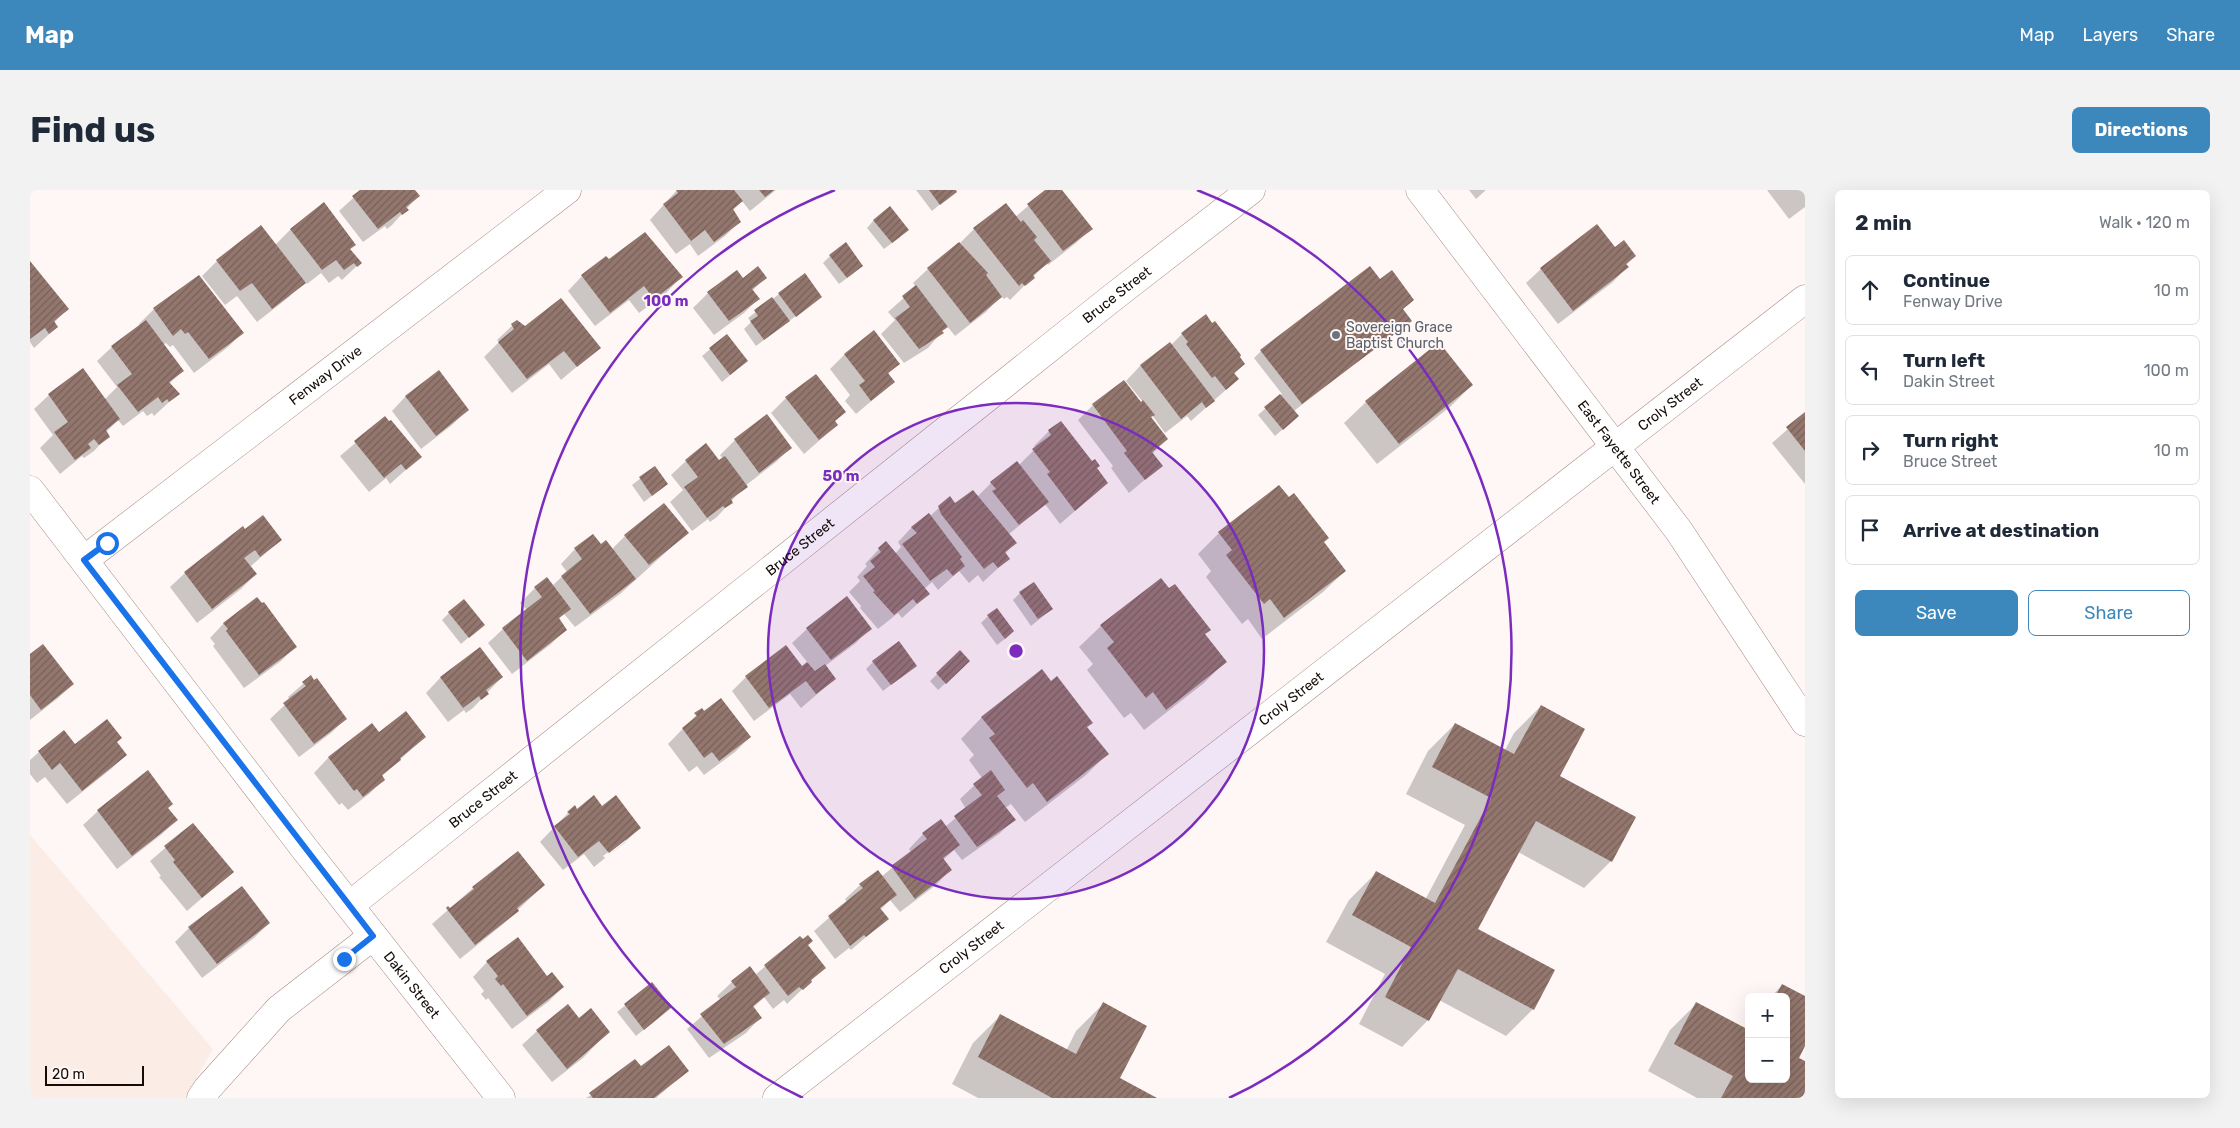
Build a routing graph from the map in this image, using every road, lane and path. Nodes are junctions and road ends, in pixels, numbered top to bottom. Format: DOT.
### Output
graph roads {
  1 [pos="567,190"];
  2 [pos="1251,190"];
  3 [pos="1420,190"];
  4 [pos="1805,299"];
  5 [pos="1616,446"];
  6 [pos="30,490"];
  7 [pos="84,560"];
  8 [pos="1805,722"];
  9 [pos="350,905"];
  10 [pos="373,936"];
  11 [pos="201,1098"];
  12 [pos="501,1098"];
  13 [pos="777,1098"];
  1 -- 7 [label="street, Fenway Drive"];
  2 -- 9 [label="street, Bruce Street"];
  3 -- 5 [label="street, East Fayette Street"];
  4 -- 5 [label="street, Croly Street"];
  5 -- 8 [label="street, East Fayette Street"];
  5 -- 13 [label="street, Croly Street"];
  6 -- 7 [label="street, Dakin Street"];
  7 -- 9 [label="street, Dakin Street"];
  9 -- 10 [label="street, Dakin Street"];
  10 -- 11 [label="street"];
  10 -- 12 [label="street, Dakin Street"];
}
